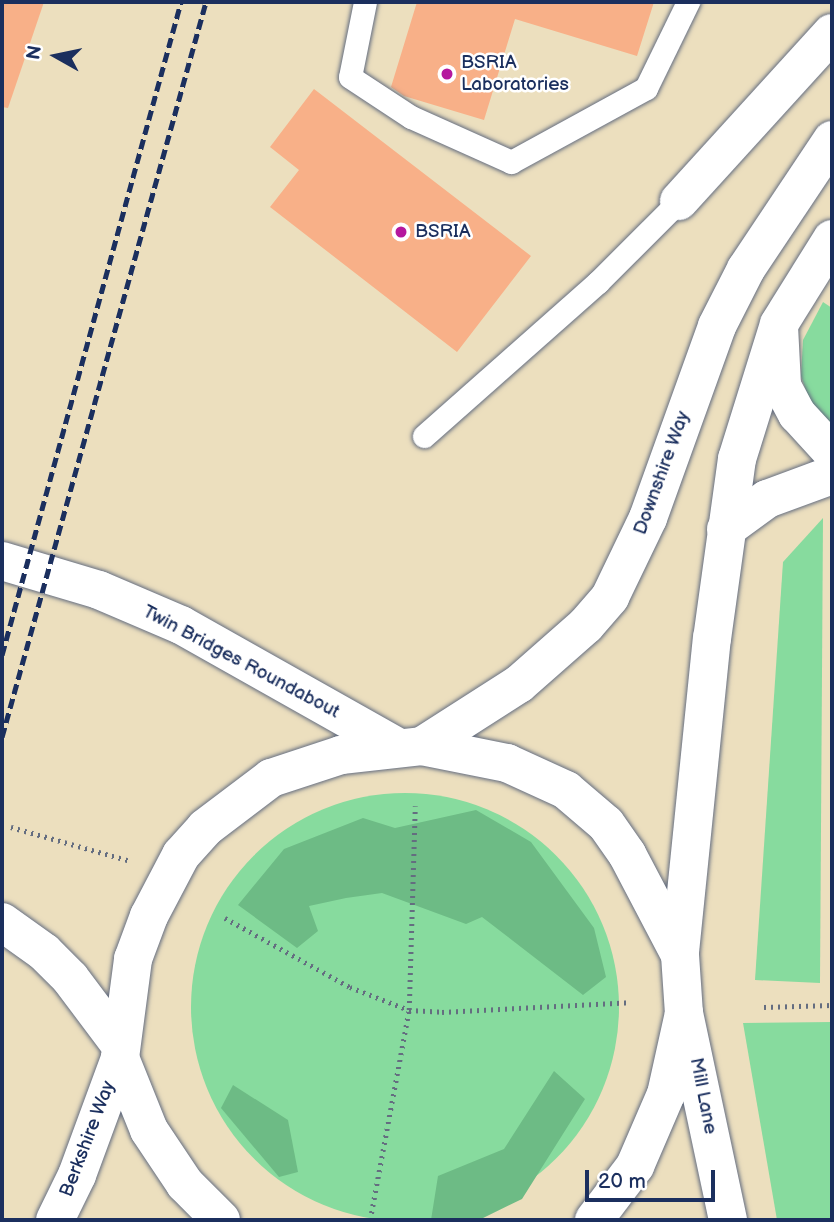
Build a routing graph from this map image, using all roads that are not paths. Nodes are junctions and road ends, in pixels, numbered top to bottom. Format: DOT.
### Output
graph roads {
  1 [pos="365,2"];
  2 [pos="688,2"];
  3 [pos="832,33"];
  4 [pos="832,140"];
  5 [pos="679,201"];
  6 [pos="832,239"];
  7 [pos="779,324"];
  8 [pos="424,436"];
  9 [pos="832,452"];
  10 [pos="832,475"];
  11 [pos="726,529"];
  12 [pos="2,561"];
  13 [pos="409,746"];
  14 [pos="2,922"];
  15 [pos="680,954"];
  16 [pos="684,1013"];
  17 [pos="120,1052"];
  18 [pos="55,1220"];
  19 [pos="221,1220"];
  20 [pos="594,1220"];
  21 [pos="728,1220"];
  1 -- 2 [label="lane"];
  3 -- 5 [label="main road"];
  4 -- 13 [label="main road, Downshire Way"];
  5 -- 8 [label="lane"];
  6 -- 7 [label="main road"];
  7 -- 9 [label="main road"];
  7 -- 11 [label="main road"];
  10 -- 11 [label="main road"];
  11 -- 15 [label="main road"];
  12 -- 13 [label="main road, Twin Bridges Roundabout"];
  13 -- 15 [label="main road, Twin Bridges Roundabout"];
  13 -- 17 [label="main road, Twin Bridges Roundabout"];
  14 -- 17 [label="main road"];
  15 -- 16 [label="main road, Twin Bridges Roundabout"];
  16 -- 20 [label="main road, Twin Bridges Roundabout"];
  16 -- 21 [label="main road, Mill Lane"];
  17 -- 18 [label="main road, Berkshire Way"];
  17 -- 19 [label="main road"];
}
